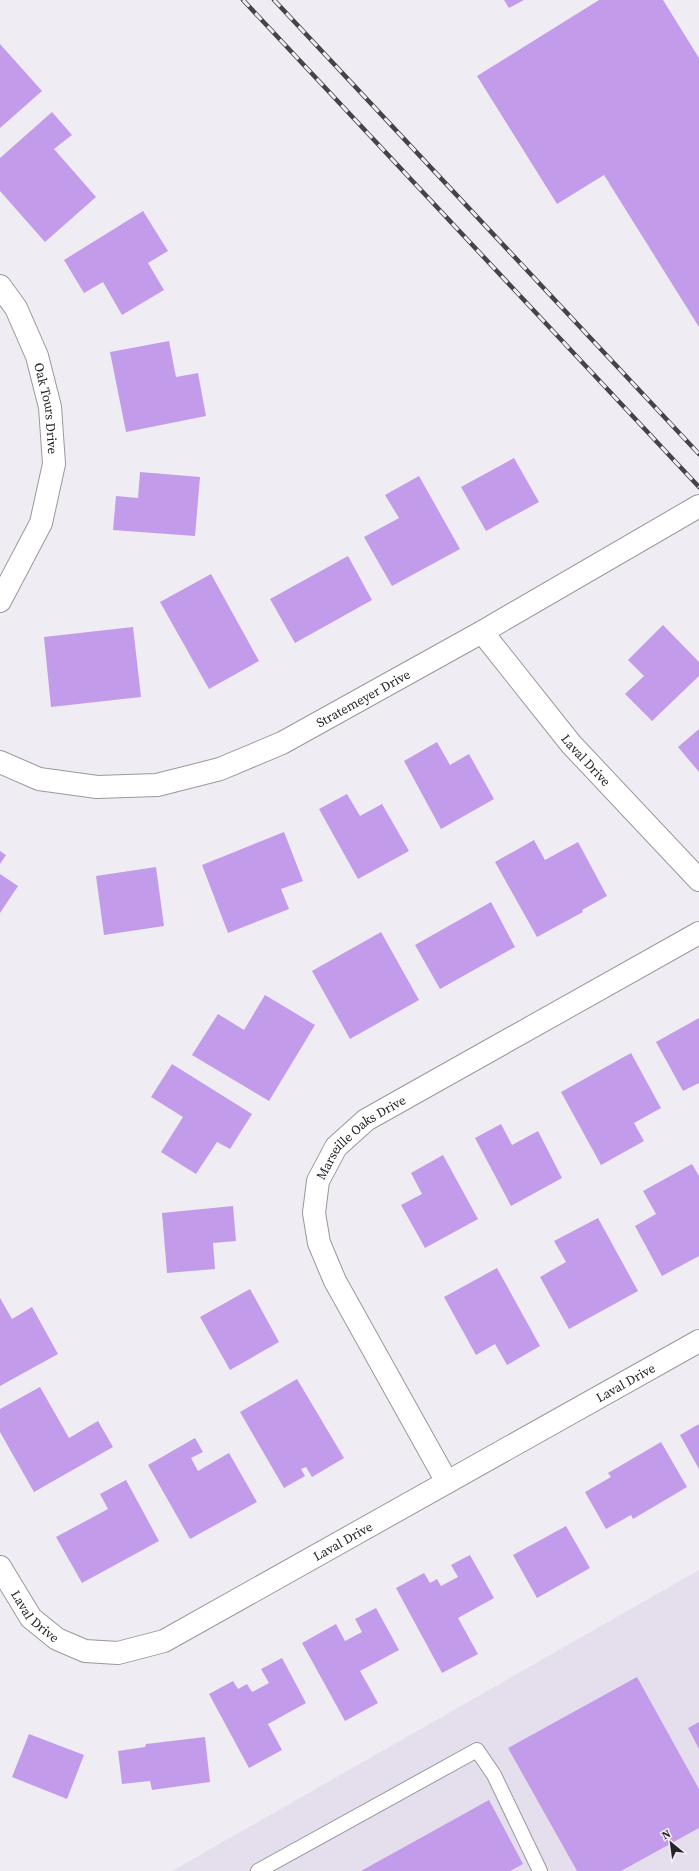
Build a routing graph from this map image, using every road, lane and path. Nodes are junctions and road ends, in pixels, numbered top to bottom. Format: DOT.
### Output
graph roads {
  1 [pos="0,286"];
  2 [pos="699,506"];
  3 [pos="0,601"];
  4 [pos="482,632"];
  5 [pos="0,762"];
  6 [pos="699,880"];
  7 [pos="699,933"];
  8 [pos="699,1341"];
  9 [pos="447,1482"];
  10 [pos="0,1567"];
  11 [pos="258,1871"];
  12 [pos="540,1871"];
  1 -- 3 [label="street, Oak Tours Drive"];
  2 -- 4 [label="street, Stratemeyer Drive"];
  4 -- 5 [label="street, Stratemeyer Drive"];
  4 -- 6 [label="street, Laval Drive"];
  7 -- 9 [label="street, Marseille Oaks Drive"];
  8 -- 9 [label="street, Laval Drive"];
  9 -- 10 [label="street, Laval Drive"];
  11 -- 12 [label="lane"];
}
